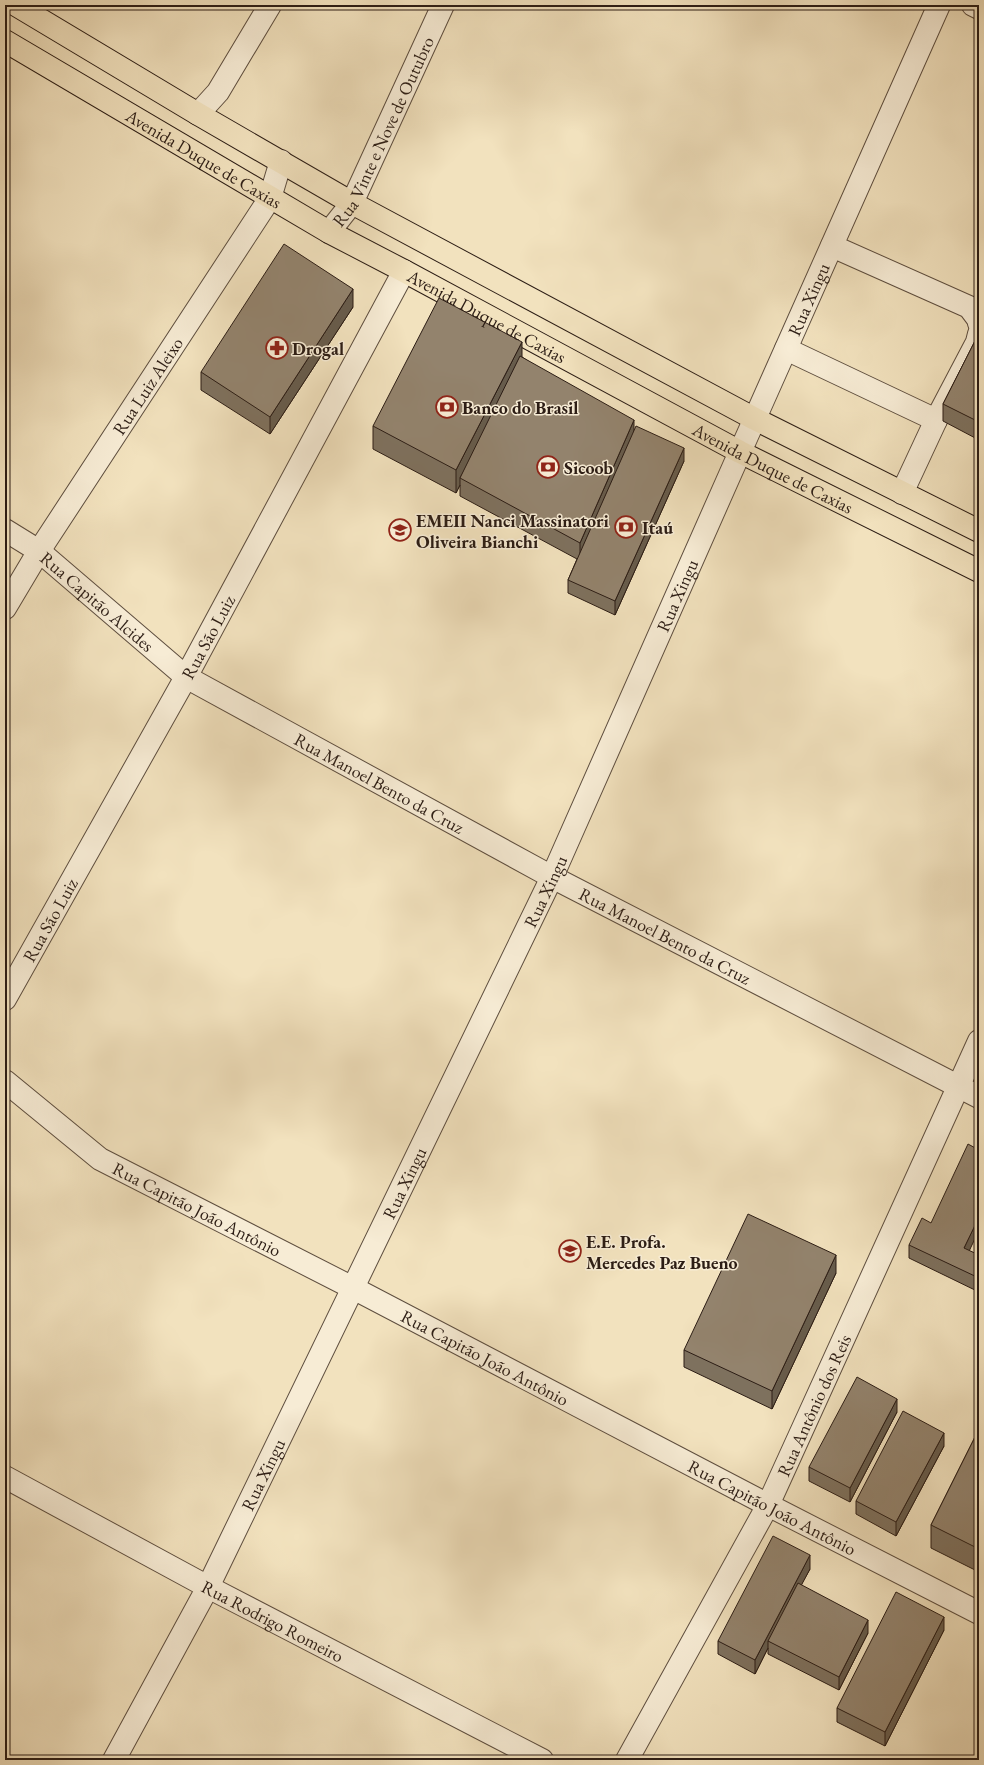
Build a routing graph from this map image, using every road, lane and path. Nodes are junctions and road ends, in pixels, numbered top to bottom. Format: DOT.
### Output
graph roads {
  1 [pos="16,5"];
  2 [pos="270,5"];
  3 [pos="442,5"];
  4 [pos="939,5"];
  5 [pos="973,5"];
  6 [pos="979,8"];
  7 [pos="5,41"];
  8 [pos="198,114"];
  9 [pos="281,161"];
  10 [pos="270,198"];
  11 [pos="352,203"];
  12 [pos="329,232"];
  13 [pos="832,246"];
  14 [pos="404,271"];
  15 [pos="979,323"];
  16 [pos="979,334"];
  17 [pos="786,350"];
  18 [pos="755,420"];
  19 [pos="936,420"];
  20 [pos="740,452"];
  21 [pos="902,493"];
  22 [pos="5,530"];
  23 [pos="979,531"];
  24 [pos="39,551"];
  25 [pos="979,571"];
  26 [pos="5,608"];
  27 [pos="186,677"];
  28 [pos="552,877"];
  29 [pos="5,999"];
  30 [pos="979,1041"];
  31 [pos="5,1081"];
  32 [pos="959,1087"];
  33 [pos="979,1097"];
  34 [pos="353,1288"];
  35 [pos="5,1477"];
  36 [pos="768,1505"];
  37 [pos="208,1587"];
  38 [pos="979,1613"];
  39 [pos="114,1760"];
  40 [pos="542,1760"];
  41 [pos="628,1760"];
  1 -- 8 [label="main road, Avenida Duque de Caxias"];
  2 -- 8 [label="street"];
  3 -- 11 [label="street, Rua Vinte e Nove de Outubro"];
  4 -- 13 [label="street, Rua Xingu"];
  5 -- 6 [label="street"];
  7 -- 10 [label="main road, Avenida Duque de Caxias"];
  8 -- 9 [label="main road, Avenida Duque de Caxias"];
  9 -- 10 [label="street, Rua Luiz Aleixo"];
  9 -- 11 [label="main road, Avenida Duque de Caxias"];
  10 -- 12 [label="main road, Avenida Duque de Caxias"];
  10 -- 24 [label="street, Rua Luiz Aleixo"];
  11 -- 12 [label="street, Rua Vinte e Nove de Outubro"];
  11 -- 18 [label="main road, Avenida Duque de Caxias"];
  12 -- 14 [label="main road, Avenida Duque de Caxias"];
  13 -- 15 [label="street"];
  13 -- 17 [label="street, Rua Xingu"];
  14 -- 20 [label="main road, Avenida Duque de Caxias"];
  14 -- 27 [label="street, Rua São Luiz"];
  16 -- 19 [label="street"];
  17 -- 18 [label="street, Rua Xingu"];
  17 -- 19 [label="street"];
  18 -- 20 [label="street, Rua Xingu"];
  18 -- 21 [label="main road, Avenida Duque de Caxias"];
  19 -- 21 [label="street"];
  20 -- 25 [label="main road, Avenida Duque de Caxias"];
  20 -- 28 [label="street, Rua Xingu"];
  21 -- 23 [label="main road, Avenida Duque de Caxias"];
  22 -- 24 [label="street, Rua Capitão Alcides"];
  24 -- 26 [label="street, Rua Luiz Aleixo"];
  24 -- 27 [label="street, Rua Capitão Alcides"];
  27 -- 28 [label="street, Rua Manoel Bento da Cruz"];
  27 -- 29 [label="street, Rua São Luiz"];
  28 -- 32 [label="street, Rua Manoel Bento da Cruz"];
  28 -- 34 [label="street, Rua Xingu"];
  30 -- 32 [label="street, Rua Antônio dos Reis"];
  31 -- 34 [label="street, Rua Capitão João Antônio"];
  32 -- 33 [label="street, Rua Manoel Bento da Cruz"];
  32 -- 36 [label="street, Rua Antônio dos Reis"];
  34 -- 36 [label="street, Rua Capitão João Antônio"];
  34 -- 37 [label="street, Rua Xingu"];
  35 -- 37 [label="street, Rua Rodrigo Romeiro"];
  36 -- 38 [label="street, Rua Capitão João Antônio"];
  36 -- 41 [label="street, Rua Antônio dos Reis"];
  37 -- 39 [label="street, Rua Xingu"];
  37 -- 40 [label="street, Rua Rodrigo Romeiro"];
}
